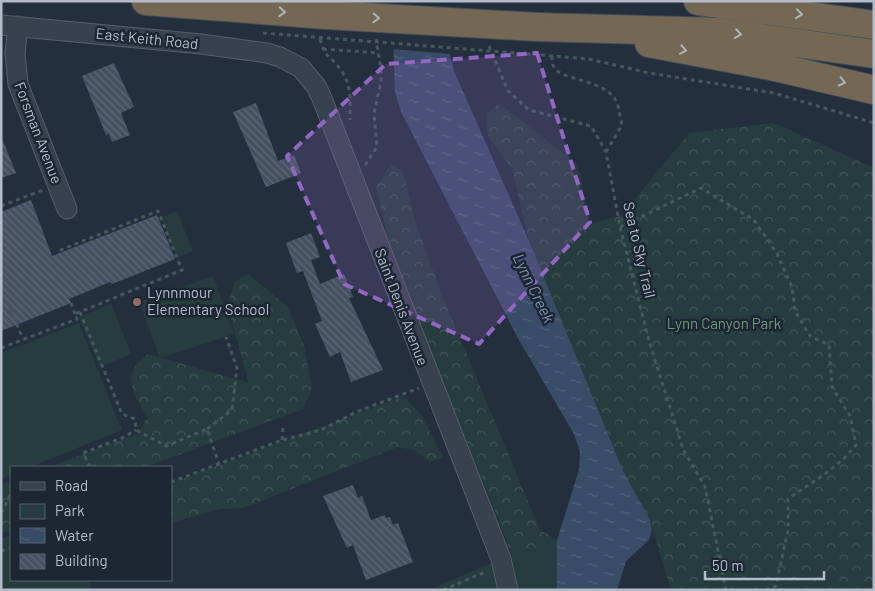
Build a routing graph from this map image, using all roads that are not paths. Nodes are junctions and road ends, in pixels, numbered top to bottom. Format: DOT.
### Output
graph roads {
  1 [pos="146,1"];
  2 [pos="698,1"];
  3 [pos="874,25"];
  4 [pos="10,26"];
  5 [pos="566,27"];
  6 [pos="874,54"];
  7 [pos="291,62"];
  8 [pos="874,90"];
  9 [pos="67,210"];
  10 [pos="508,590"];
  1 -- 5 [label="highway, one-way, bridge"];
  2 -- 3 [label="highway, one-way"];
  4 -- 7 [label="street, East Keith Road"];
  4 -- 9 [label="street, Forsman Avenue"];
  5 -- 6 [label="highway, one-way"];
  5 -- 8 [label="highway, one-way"];
  7 -- 10 [label="street, Saint Denis Avenue"];
}
